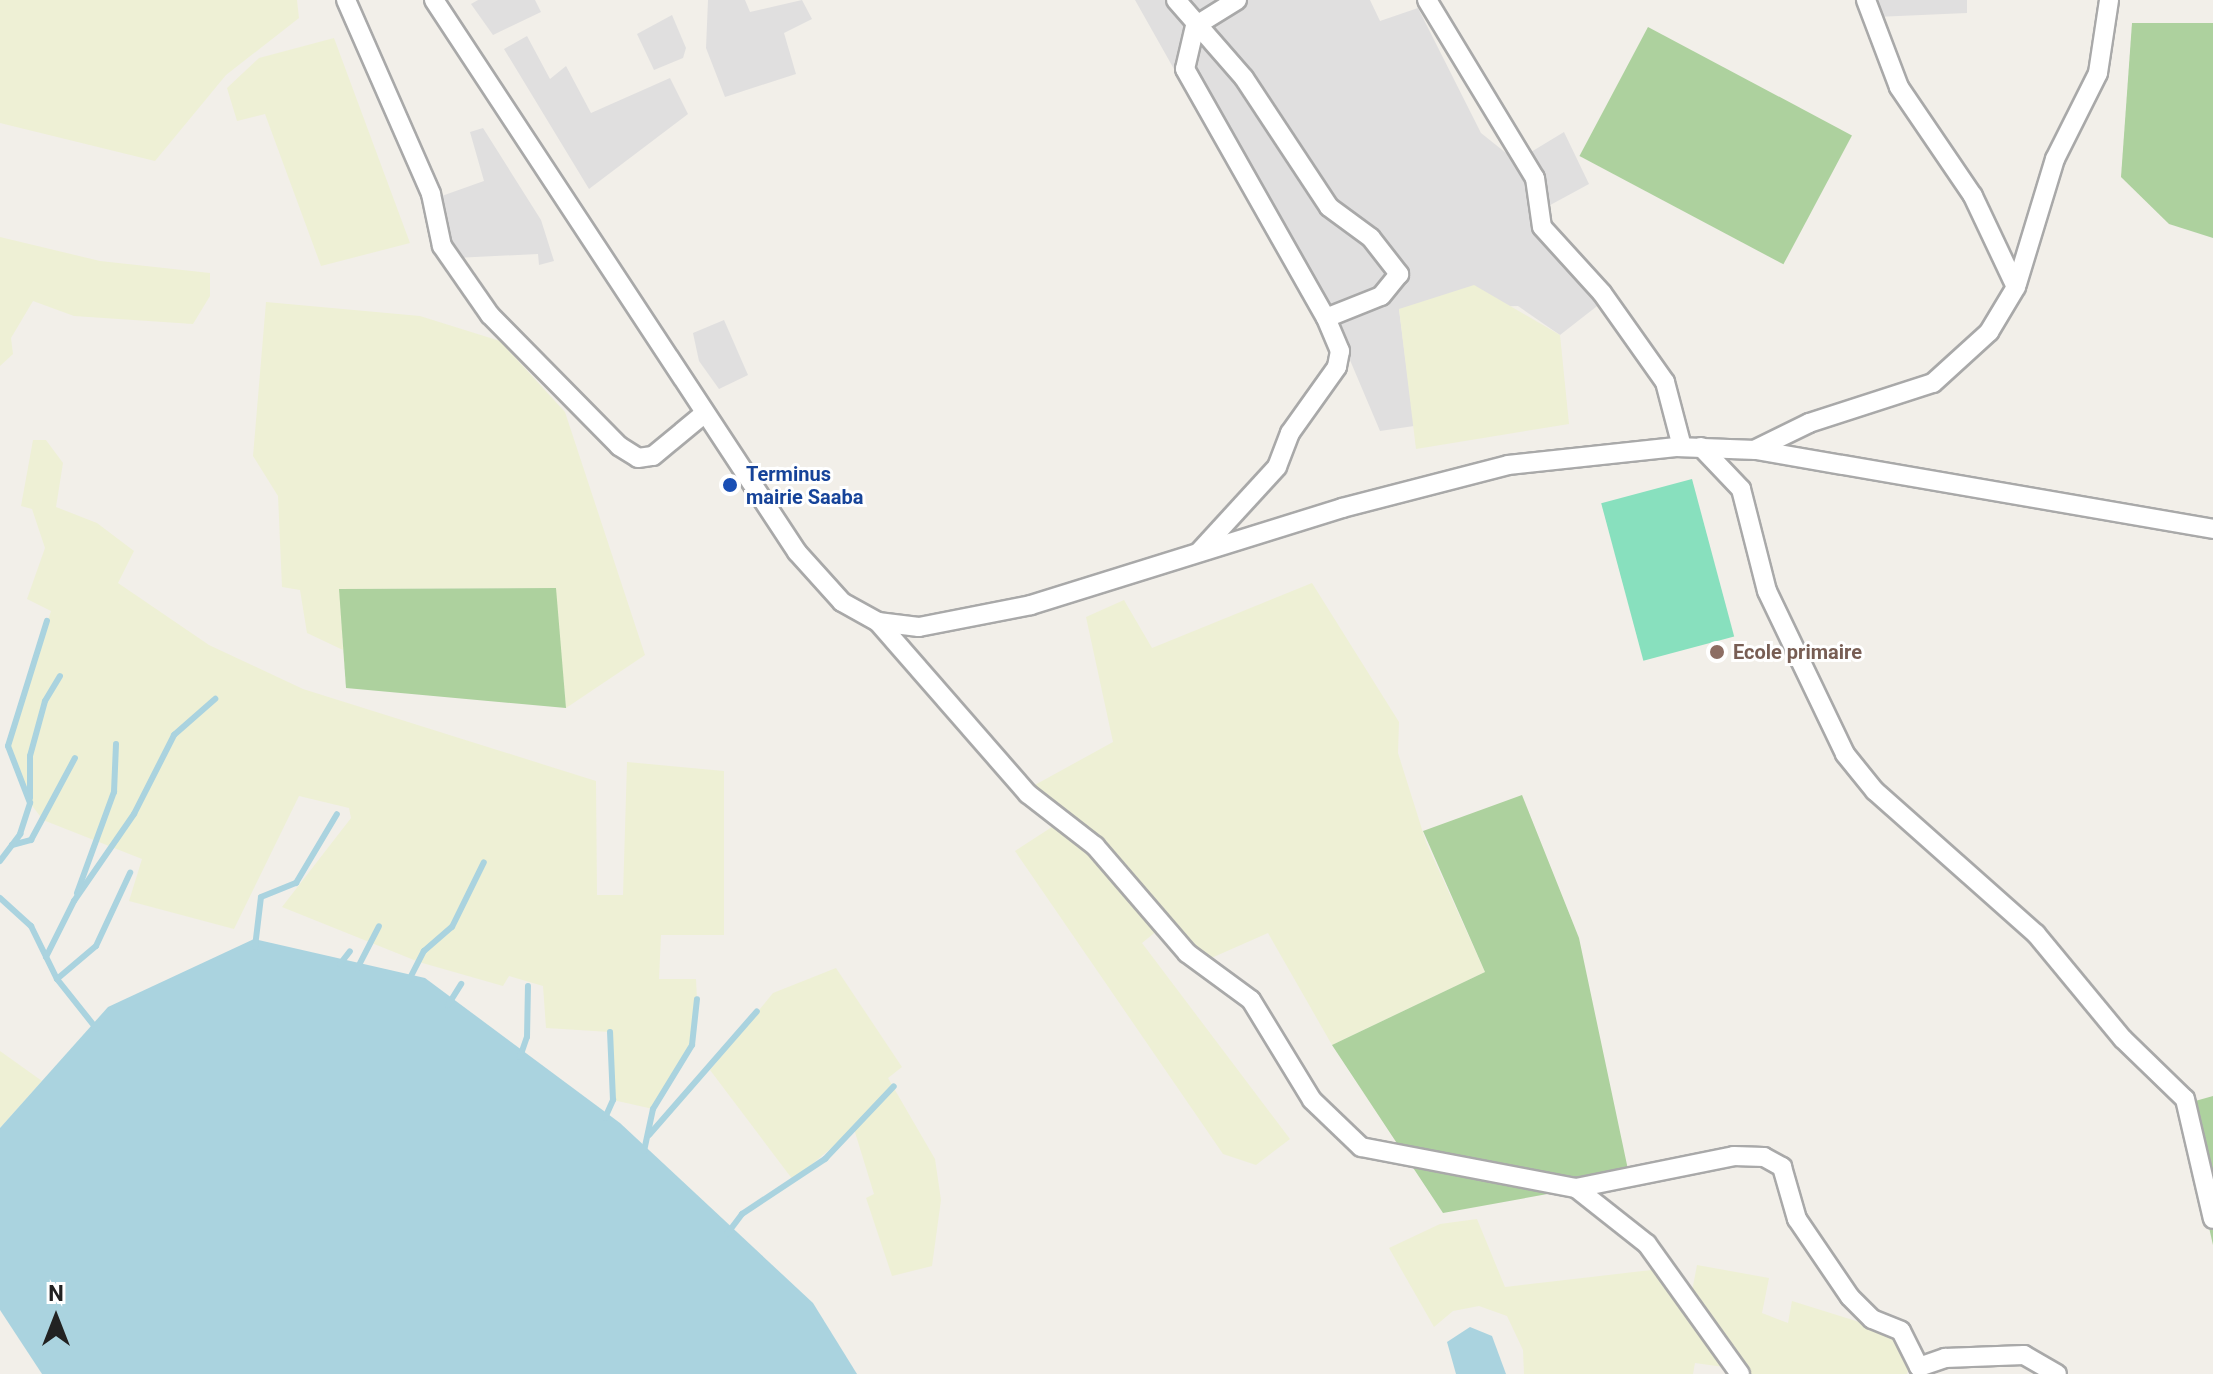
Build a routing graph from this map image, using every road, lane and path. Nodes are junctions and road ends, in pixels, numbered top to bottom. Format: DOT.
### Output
graph roads {
  1 [pos="346,0"];
  2 [pos="434,0"];
  3 [pos="1176,0"];
  4 [pos="1237,0"];
  5 [pos="1427,0"];
  6 [pos="1866,0"];
  7 [pos="2109,0"];
  8 [pos="1195,26"];
  9 [pos="2016,287"];
  10 [pos="1326,318"];
  11 [pos="705,413"];
  12 [pos="1682,447"];
  13 [pos="1701,447"];
  14 [pos="1756,450"];
  15 [pos="2213,529"];
  16 [pos="1198,553"];
  17 [pos="878,622"];
  18 [pos="1576,1188"];
  19 [pos="2213,1219"];
  20 [pos="1913,1372"];
  21 [pos="1740,1374"];
  22 [pos="2057,1374"];
  1 -- 11 [label="street"];
  2 -- 11 [label="street"];
  3 -- 8 [label="street"];
  4 -- 8 [label="street"];
  5 -- 12 [label="street"];
  6 -- 9 [label="street"];
  7 -- 9 [label="street"];
  8 -- 10 [label="street"];
  8 -- 10 [label="street"];
  9 -- 14 [label="street"];
  10 -- 16 [label="street"];
  11 -- 17 [label="street"];
  12 -- 13 [label="street"];
  12 -- 16 [label="street"];
  13 -- 14 [label="street"];
  13 -- 19 [label="street"];
  14 -- 15 [label="street"];
  16 -- 17 [label="street"];
  17 -- 18 [label="street"];
  18 -- 20 [label="street"];
  18 -- 21 [label="street"];
  20 -- 22 [label="street"];
}
